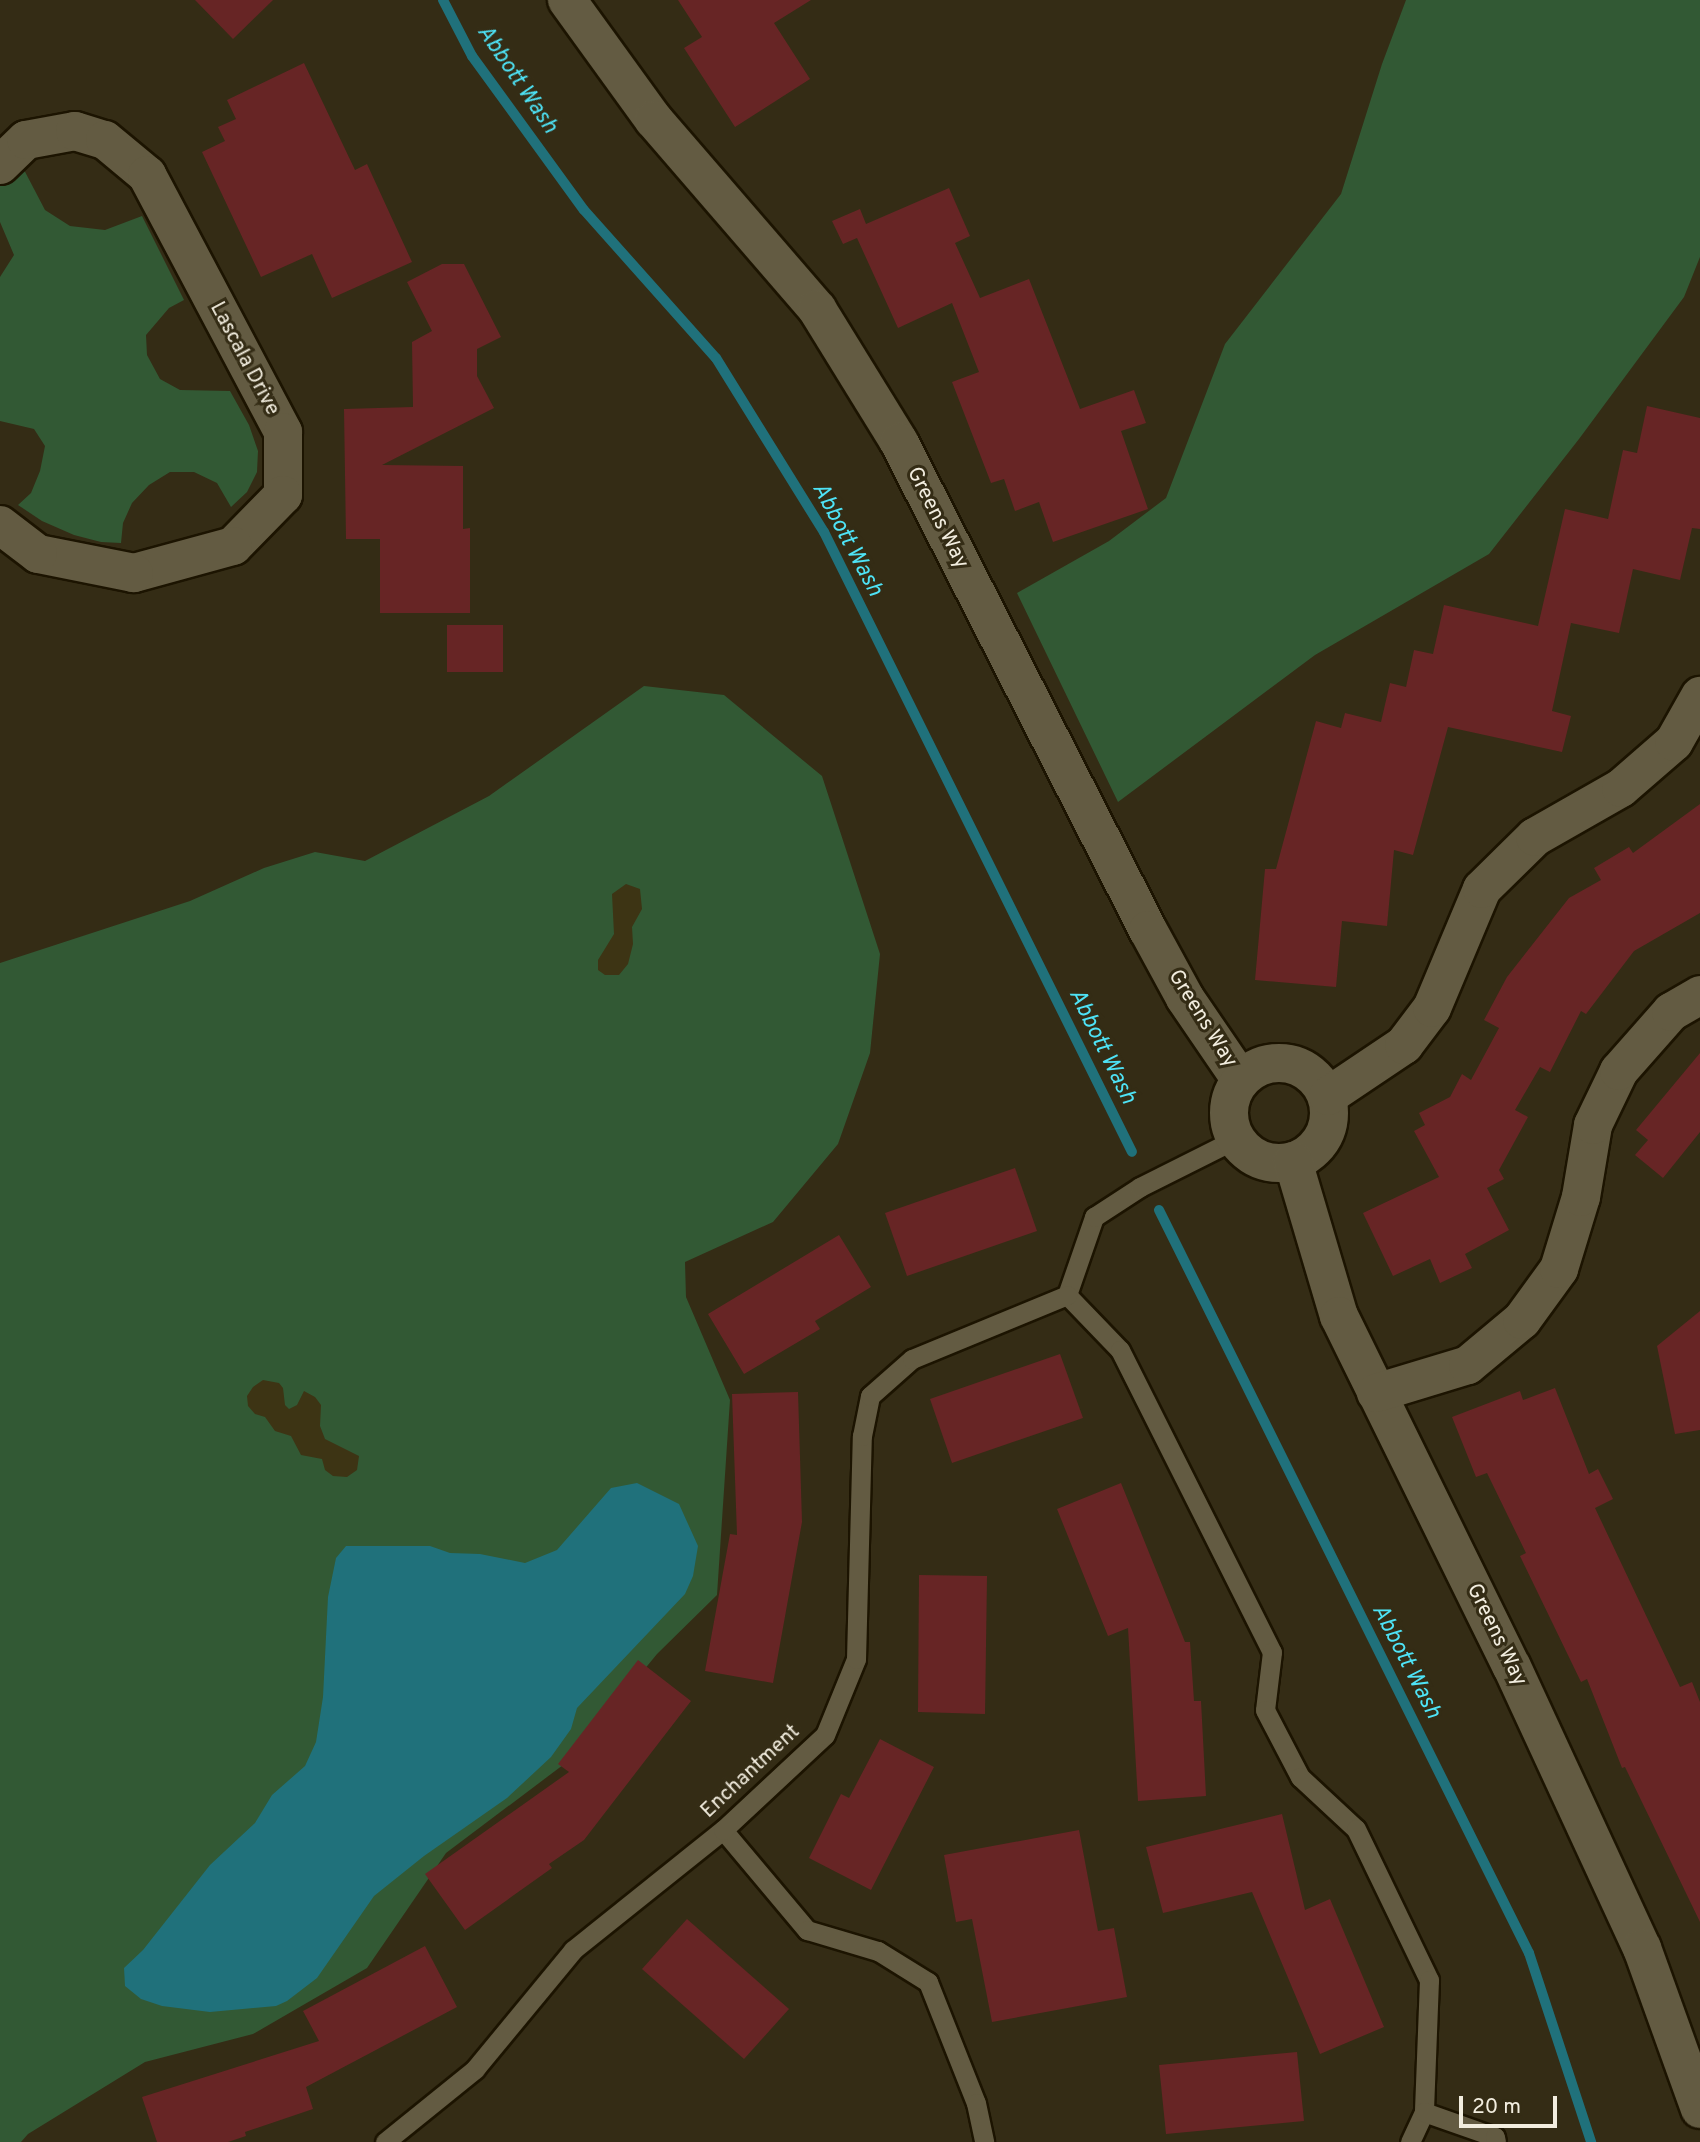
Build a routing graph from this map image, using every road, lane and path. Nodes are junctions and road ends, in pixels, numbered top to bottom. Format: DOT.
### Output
graph roads {
  1 [pos="567,0"];
  2 [pos="0,165"];
  3 [pos="0,525"];
  4 [pos="1700,696"];
  5 [pos="1700,995"];
  6 [pos="1241,1080"];
  7 [pos="1328,1097"];
  8 [pos="1236,1139"];
  9 [pos="1293,1161"];
  10 [pos="1067,1296"];
  11 [pos="1376,1393"];
  12 [pos="723,1830"];
  13 [pos="1700,2109"];
  14 [pos="1424,2112"];
  15 [pos="385,2142"];
  16 [pos="984,2142"];
  17 [pos="1410,2142"];
  18 [pos="1496,2142"];
  1 -- 6 [label="street, Greens Way"];
  2 -- 3 [label="street, Lascala Drive"];
  4 -- 7 [label="street"];
  5 -- 11 [label="street"];
  6 -- 7 [label="street"];
  6 -- 8 [label="street"];
  7 -- 9 [label="street"];
  8 -- 9 [label="street"];
  8 -- 10 [label="lane"];
  9 -- 11 [label="street, Greens Way"];
  10 -- 12 [label="lane, Enchantment"];
  10 -- 14 [label="lane"];
  11 -- 13 [label="street, Greens Way"];
  12 -- 15 [label="lane, Enchantment"];
  12 -- 16 [label="lane"];
  14 -- 17 [label="lane"];
  14 -- 18 [label="lane"];
}
